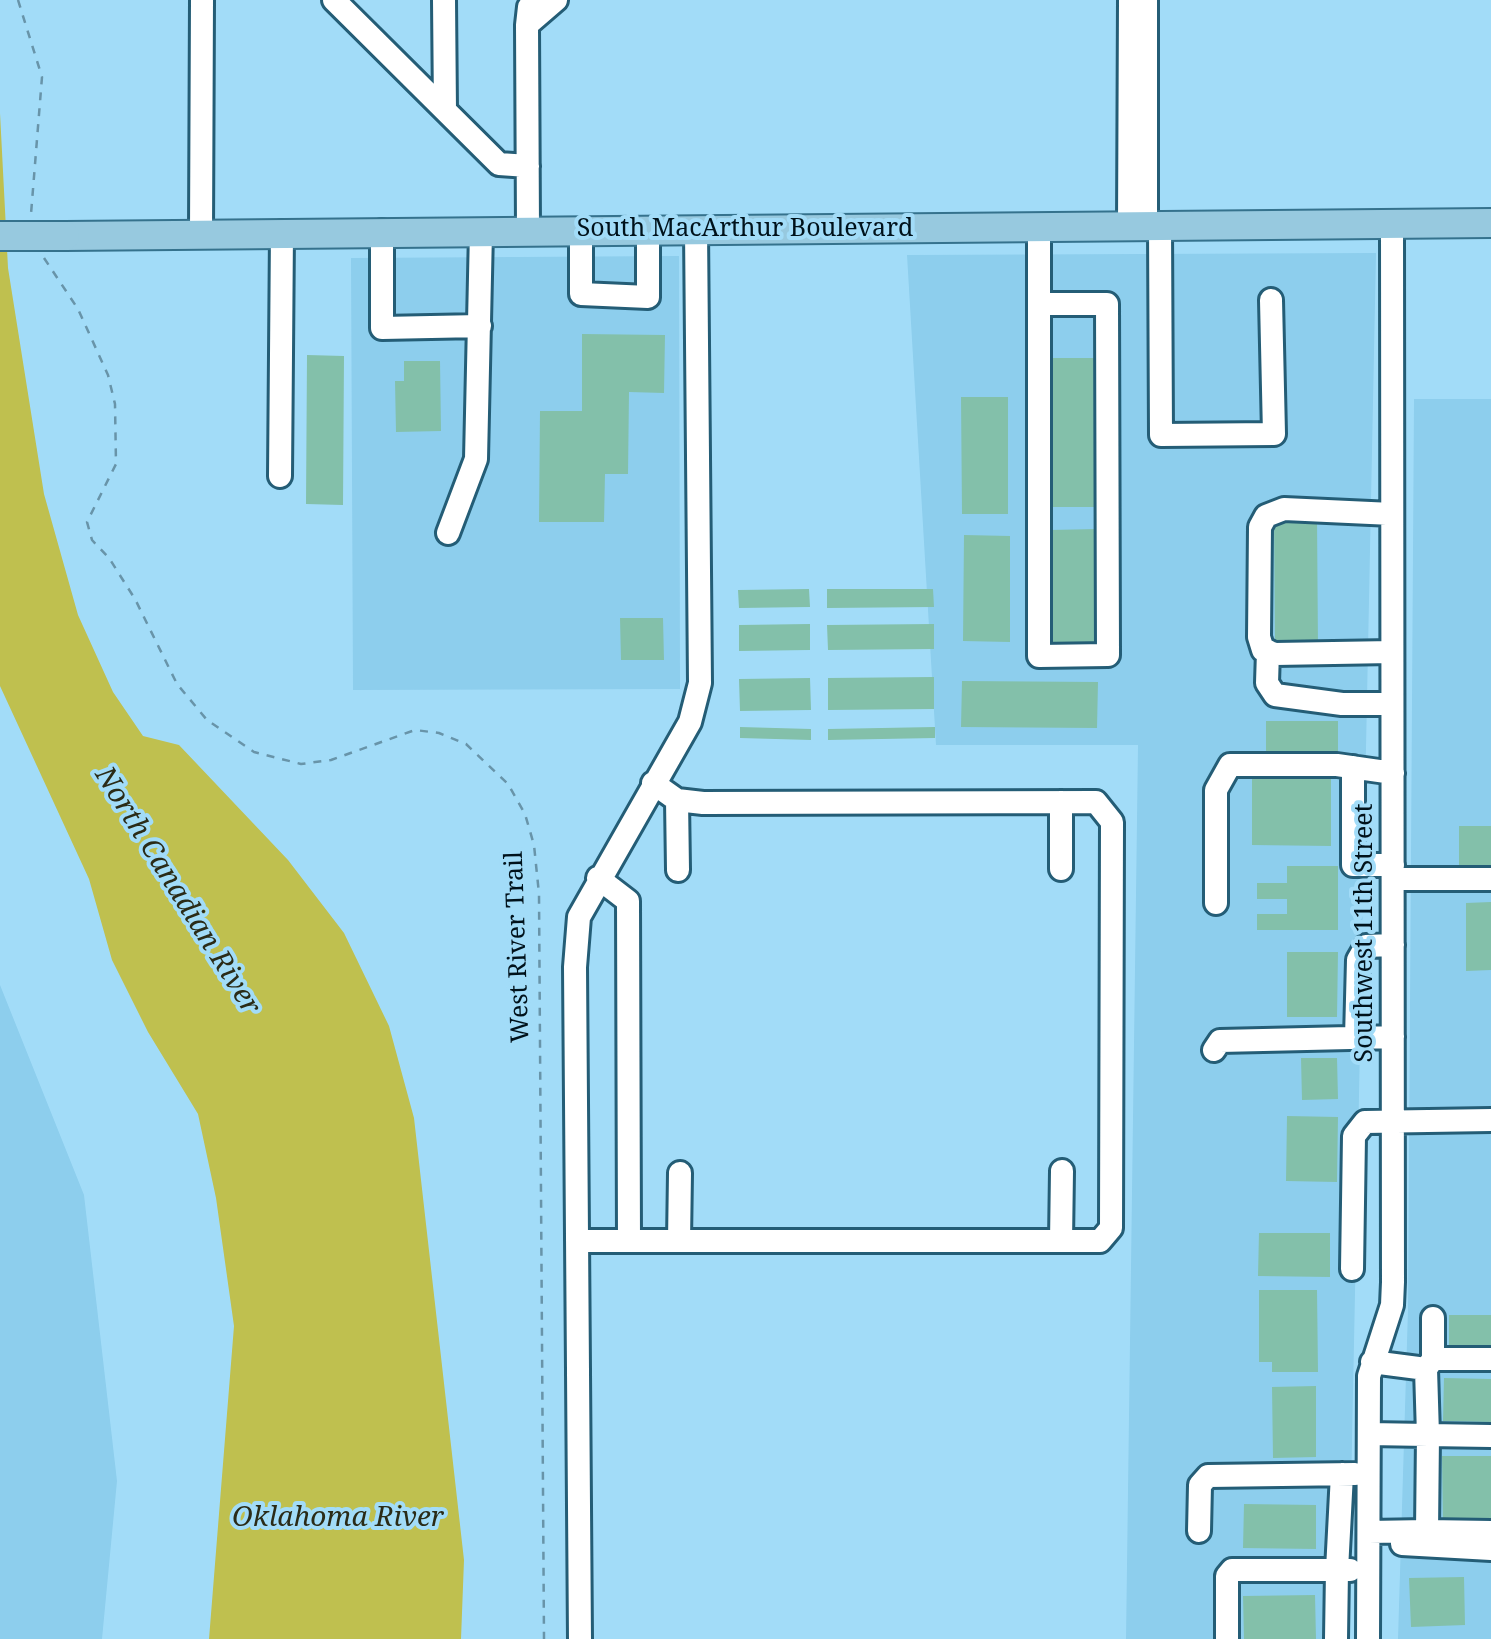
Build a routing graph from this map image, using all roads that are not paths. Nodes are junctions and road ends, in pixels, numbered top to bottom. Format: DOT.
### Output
graph roads {
  1 [pos="202,0"];
  2 [pos="334,0"];
  3 [pos="444,0"];
  4 [pos="535,0"];
  5 [pos="556,0"];
  6 [pos="1130,0"];
  7 [pos="1146,0"];
  8 [pos="527,25"];
  9 [pos="445,110"];
  10 [pos="528,166"];
  11 [pos="1491,223"];
  12 [pos="1392,224"];
  13 [pos="1145,226"];
  14 [pos="1039,227"];
  15 [pos="648,229"];
  16 [pos="696,229"];
  17 [pos="481,230"];
  18 [pos="528,230"];
  19 [pos="581,230"];
  20 [pos="382,231"];
  21 [pos="282,232"];
  22 [pos="201,233"];
  23 [pos="0,236"];
  24 [pos="1271,300"];
  25 [pos="1040,304"];
  26 [pos="480,326"];
  27 [pos="280,476"];
  28 [pos="1392,514"];
  29 [pos="448,533"];
  30 [pos="1268,652"];
  31 [pos="1392,652"];
  32 [pos="1392,704"];
  33 [pos="1353,767"];
  34 [pos="1393,773"];
  35 [pos="653,783"];
  36 [pos="677,800"];
  37 [pos="1061,802"];
  38 [pos="1062,869"];
  39 [pos="678,870"];
  40 [pos="1393,872"];
  41 [pos="598,878"];
  42 [pos="1491,879"];
  43 [pos="1216,903"];
  44 [pos="1393,945"];
  45 [pos="1393,1036"];
  46 [pos="1356,1038"];
  47 [pos="1214,1050"];
  48 [pos="1491,1120"];
  49 [pos="1393,1122"];
  50 [pos="1062,1171"];
  51 [pos="680,1173"];
  52 [pos="1353,1211"];
  53 [pos="1393,1211"];
  54 [pos="577,1240"];
  55 [pos="629,1241"];
  56 [pos="679,1241"];
  57 [pos="1062,1241"];
  58 [pos="1352,1270"];
  59 [pos="1434,1318"];
  60 [pos="1491,1359"];
  61 [pos="1372,1362"];
  62 [pos="1430,1364"];
  63 [pos="1369,1434"];
  64 [pos="1428,1435"];
  65 [pos="1491,1436"];
  66 [pos="1342,1474"];
  67 [pos="1369,1474"];
  68 [pos="1199,1531"];
  69 [pos="1427,1532"];
  70 [pos="1491,1532"];
  71 [pos="1369,1538"];
  72 [pos="1491,1550"];
  73 [pos="1337,1570"];
  74 [pos="1368,1570"];
  75 [pos="580,1639"];
  76 [pos="1227,1639"];
  77 [pos="1336,1639"];
  78 [pos="1368,1639"];
  1 -- 22 [label="street"];
  2 -- 9 [label="street"];
  3 -- 9 [label="street"];
  4 -- 8 [label="street"];
  5 -- 8 [label="street"];
  6 -- 13 [label="street"];
  7 -- 13 [label="street"];
  8 -- 10 [label="street"];
  9 -- 10 [label="street"];
  10 -- 18 [label="street"];
  11 -- 12 [label="main road, South MacArthur Boulevard"];
  12 -- 13 [label="main road, South MacArthur Boulevard"];
  12 -- 28 [label="street, Southwest 11th Street"];
  13 -- 14 [label="main road, South MacArthur Boulevard"];
  13 -- 24 [label="street"];
  14 -- 16 [label="main road, South MacArthur Boulevard"];
  14 -- 25 [label="street"];
  15 -- 16 [label="main road, South MacArthur Boulevard"];
  15 -- 19 [label="main road, South MacArthur Boulevard"];
  15 -- 19 [label="street"];
  16 -- 35 [label="street"];
  17 -- 18 [label="main road, South MacArthur Boulevard"];
  17 -- 20 [label="main road, South MacArthur Boulevard"];
  17 -- 26 [label="street"];
  18 -- 19 [label="main road, South MacArthur Boulevard"];
  20 -- 21 [label="main road, South MacArthur Boulevard"];
  20 -- 26 [label="street"];
  21 -- 22 [label="main road, South MacArthur Boulevard"];
  21 -- 27 [label="street"];
  22 -- 23 [label="main road, South MacArthur Boulevard, bridge"];
  25 -- 25 [label="street"];
  26 -- 29 [label="street"];
  28 -- 30 [label="street"];
  28 -- 31 [label="street, Southwest 11th Street"];
  30 -- 31 [label="street"];
  30 -- 32 [label="street"];
  31 -- 32 [label="street, Southwest 11th Street"];
  32 -- 34 [label="street, Southwest 11th Street"];
  33 -- 34 [label="street"];
  33 -- 40 [label="street"];
  33 -- 43 [label="street"];
  34 -- 40 [label="street, Southwest 11th Street"];
  35 -- 36 [label="street"];
  35 -- 41 [label="street"];
  36 -- 37 [label="street"];
  36 -- 39 [label="street"];
  37 -- 38 [label="street"];
  37 -- 57 [label="street"];
  40 -- 42 [label="street"];
  40 -- 44 [label="street, Southwest 11th Street"];
  41 -- 54 [label="street"];
  41 -- 55 [label="street"];
  44 -- 45 [label="street, Southwest 11th Street"];
  44 -- 46 [label="street"];
  45 -- 46 [label="street"];
  45 -- 49 [label="street, Southwest 11th Street"];
  46 -- 47 [label="street"];
  48 -- 49 [label="street"];
  49 -- 52 [label="street"];
  49 -- 53 [label="street, Southwest 11th Street"];
  50 -- 57 [label="street"];
  51 -- 56 [label="street"];
  52 -- 53 [label="street"];
  52 -- 58 [label="street"];
  53 -- 61 [label="street, Southwest 11th Street"];
  54 -- 55 [label="street"];
  54 -- 75 [label="street"];
  55 -- 56 [label="street"];
  56 -- 57 [label="street"];
  59 -- 62 [label="street"];
  60 -- 62 [label="street"];
  61 -- 62 [label="street"];
  61 -- 63 [label="street, Southwest 11th Street"];
  62 -- 64 [label="street"];
  63 -- 64 [label="street"];
  63 -- 67 [label="street, Southwest 11th Street"];
  64 -- 65 [label="street"];
  64 -- 69 [label="street"];
  66 -- 67 [label="street"];
  66 -- 68 [label="street"];
  66 -- 73 [label="street"];
  67 -- 71 [label="street, Southwest 11th Street"];
  69 -- 70 [label="street"];
  69 -- 71 [label="street"];
  71 -- 72 [label="street"];
  71 -- 74 [label="street, Southwest 11th Street"];
  73 -- 74 [label="street"];
  73 -- 76 [label="street"];
  73 -- 77 [label="street"];
  74 -- 78 [label="street, Southwest 11th Street"];
}
